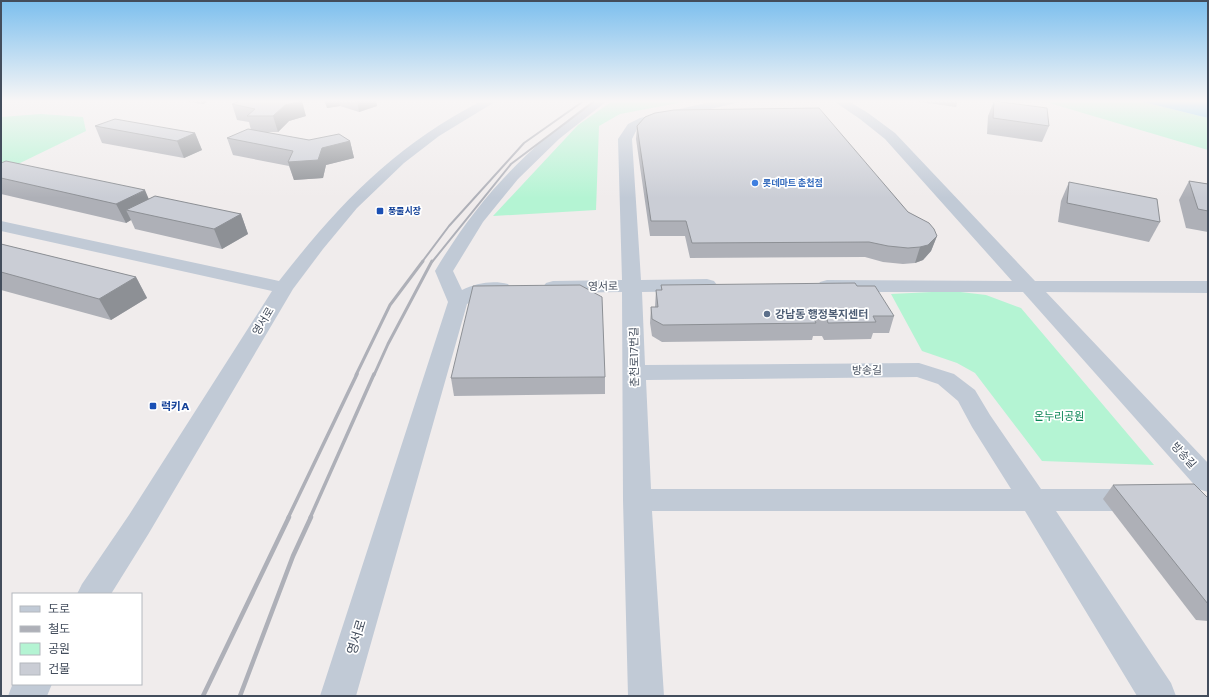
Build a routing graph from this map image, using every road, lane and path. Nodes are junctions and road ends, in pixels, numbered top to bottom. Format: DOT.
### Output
graph roads {
  1 [pos="436,133"];
  2 [pos="560,133"];
  3 [pos="629,133"];
  4 [pos="885,133"];
  5 [pos="1,226"];
  6 [pos="632,285"];
  7 [pos="728,285"];
  8 [pos="808,286"];
  9 [pos="1030,287"];
  10 [pos="1208,287"];
  11 [pos="284,288"];
  12 [pos="458,302"];
  13 [pos="634,373"];
  14 [pos="1203,493"];
  15 [pos="1161,499"];
  16 [pos="637,500"];
  17 [pos="1034,501"];
  18 [pos="94,593"];
  19 [pos="33,685"];
  20 [pos="26,696"];
  21 [pos="338,696"];
  22 [pos="646,696"];
  23 [pos="1158,696"];
  1 -- 11 [label="street, 영서로"];
  2 -- 12 [label="street"];
  3 -- 6 [label="street, 춘천로17번길"];
  4 -- 9 [label="street, 방송길"];
  5 -- 11 [label="street"];
  6 -- 7 [label="street"];
  6 -- 12 [label="street, 영서로"];
  6 -- 13 [label="street, 춘천로17번길"];
  8 -- 9 [label="street"];
  9 -- 10 [label="street"];
  9 -- 14 [label="street, 방송길"];
  11 -- 18 [label="street, 영서로"];
  12 -- 21 [label="street, 영서로"];
  13 -- 16 [label="street, 춘천로17번길"];
  13 -- 17 [label="street, 방송길"];
  15 -- 17 [label="street"];
  16 -- 17 [label="street"];
  16 -- 22 [label="street, 춘천로17번길"];
  17 -- 23 [label="street, 방송길"];
  19 -- 20 [label="street"];
}
